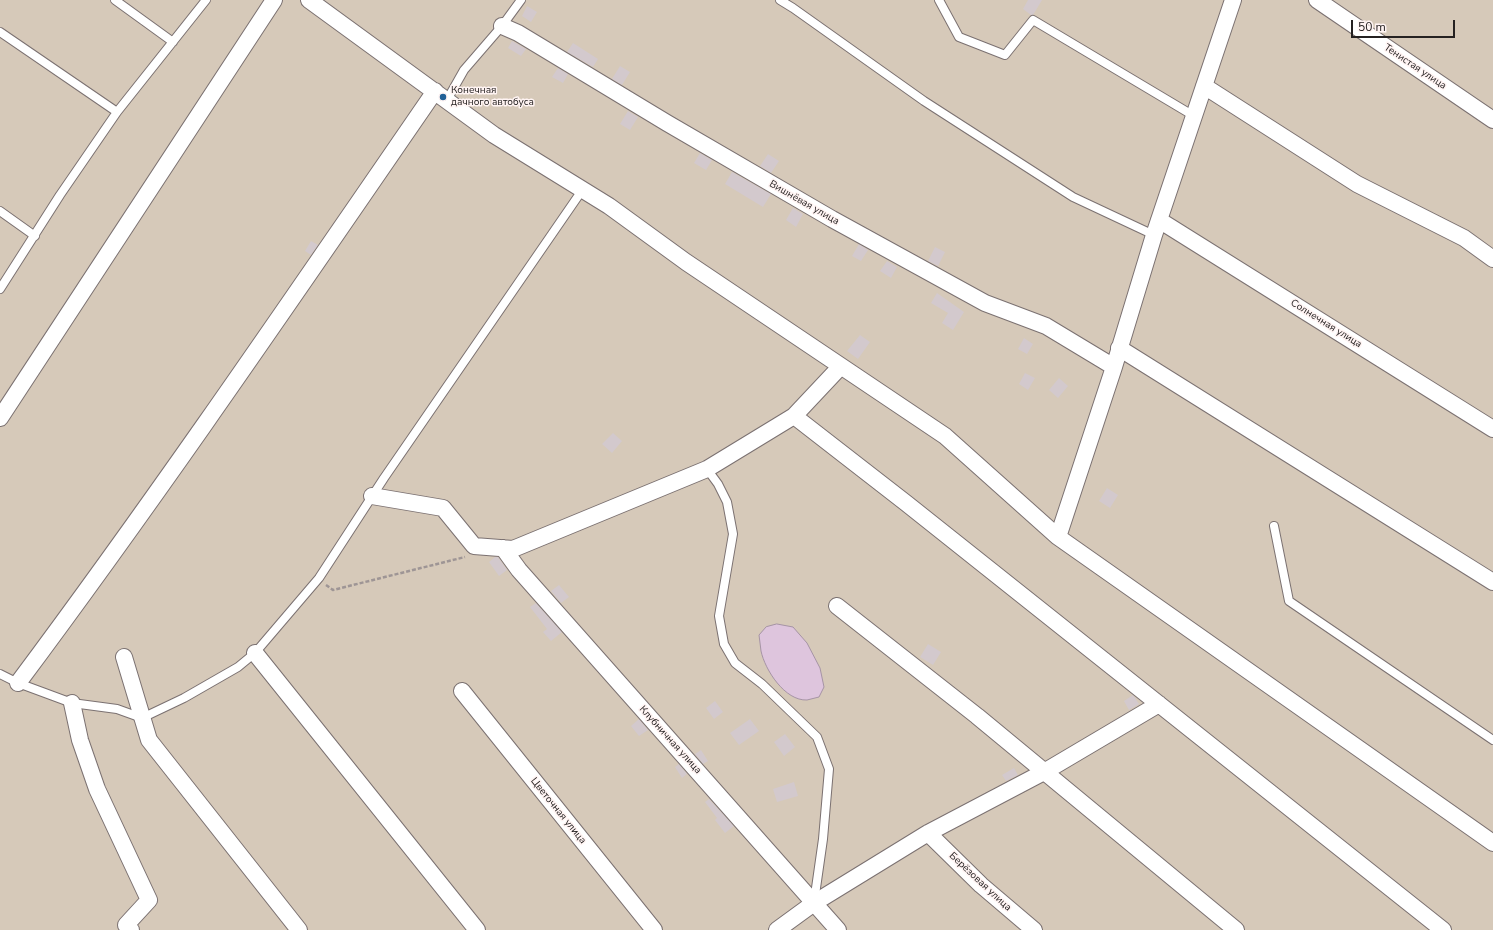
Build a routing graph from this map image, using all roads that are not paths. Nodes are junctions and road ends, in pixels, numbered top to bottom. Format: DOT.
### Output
graph roads {
  1 [pos="115,0"];
  2 [pos="206,0"];
  3 [pos="274,0"];
  4 [pos="309,0"];
  5 [pos="521,0"];
  6 [pos="780,0"];
  7 [pos="939,0"];
  8 [pos="1233,0"];
  9 [pos="1317,0"];
  10 [pos="502,26"];
  11 [pos="0,32"];
  12 [pos="173,42"];
  13 [pos="1204,86"];
  14 [pos="441,95"];
  15 [pos="117,112"];
  16 [pos="1194,116"];
  17 [pos="1493,120"];
  18 [pos="583,189"];
  19 [pos="0,210"];
  20 [pos="1159,220"];
  21 [pos="1154,235"];
  22 [pos="35,236"];
  23 [pos="1493,259"];
  24 [pos="0,289"];
  25 [pos="1120,348"];
  26 [pos="841,366"];
  27 [pos="1114,367"];
  28 [pos="794,416"];
  29 [pos="0,418"];
  30 [pos="1493,429"];
  31 [pos="707,469"];
  32 [pos="372,496"];
  33 [pos="1274,526"];
  34 [pos="1058,537"];
  35 [pos="504,548"];
  36 [pos="1493,582"];
  37 [pos="837,606"];
  38 [pos="255,653"];
  39 [pos="124,657"];
  40 [pos="0,674"];
  41 [pos="18,683"];
  42 [pos="462,691"];
  43 [pos="72,703"];
  44 [pos="1159,704"];
  45 [pos="142,718"];
  46 [pos="1493,740"];
  47 [pos="1044,772"];
  48 [pos="928,833"];
  49 [pos="1493,842"];
  50 [pos="814,903"];
  51 [pos="131,930"];
  52 [pos="299,930"];
  53 [pos="477,930"];
  54 [pos="654,930"];
  55 [pos="777,930"];
  56 [pos="838,930"];
  57 [pos="1034,930"];
  58 [pos="1236,930"];
  59 [pos="1443,930"];
  1 -- 12 [label="lane"];
  2 -- 12 [label="lane"];
  3 -- 29 [label="street"];
  4 -- 14 [label="street"];
  5 -- 10 [label="lane"];
  6 -- 21 [label="lane"];
  7 -- 16 [label="lane"];
  8 -- 13 [label="street"];
  9 -- 17 [label="street, Тенистая улица"];
  10 -- 14 [label="lane"];
  10 -- 27 [label="street, Вишнёвая улица"];
  11 -- 15 [label="lane"];
  12 -- 15 [label="lane"];
  13 -- 16 [label="street"];
  13 -- 23 [label="street"];
  14 -- 18 [label="street"];
  14 -- 41 [label="street"];
  15 -- 22 [label="lane"];
  16 -- 20 [label="street"];
  18 -- 26 [label="street"];
  18 -- 32 [label="lane"];
  19 -- 22 [label="lane"];
  20 -- 21 [label="street"];
  20 -- 30 [label="street, Солнечная улица"];
  21 -- 25 [label="street"];
  22 -- 24 [label="lane"];
  25 -- 27 [label="street"];
  25 -- 36 [label="street"];
  26 -- 28 [label="street"];
  26 -- 34 [label="street"];
  27 -- 34 [label="street"];
  28 -- 31 [label="street"];
  28 -- 44 [label="street"];
  31 -- 35 [label="street"];
  31 -- 50 [label="lane"];
  32 -- 35 [label="street"];
  32 -- 38 [label="lane"];
  33 -- 46 [label="lane"];
  34 -- 49 [label="street"];
  35 -- 50 [label="street, Клубничная улица"];
  37 -- 47 [label="street"];
  38 -- 45 [label="lane"];
  38 -- 53 [label="street"];
  39 -- 45 [label="street"];
  40 -- 41 [label="lane"];
  41 -- 43 [label="lane"];
  42 -- 54 [label="street, Цветочная улица"];
  43 -- 45 [label="lane"];
  43 -- 51 [label="street"];
  44 -- 47 [label="street"];
  44 -- 59 [label="street"];
  45 -- 52 [label="street"];
  47 -- 48 [label="street"];
  47 -- 58 [label="street"];
  48 -- 50 [label="street"];
  48 -- 57 [label="street, Берёзовая улица"];
  50 -- 55 [label="street"];
  50 -- 56 [label="street, Клубничная улица"];
}
